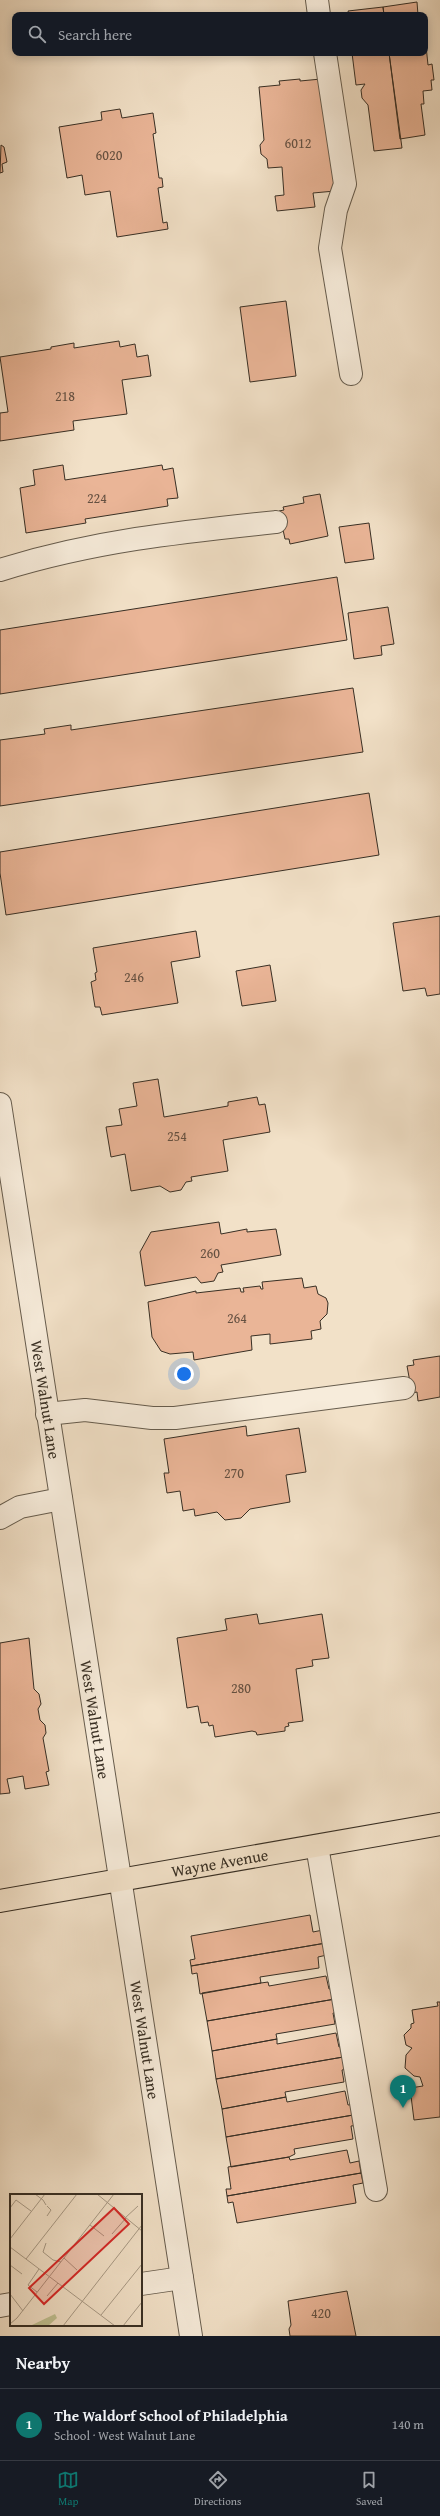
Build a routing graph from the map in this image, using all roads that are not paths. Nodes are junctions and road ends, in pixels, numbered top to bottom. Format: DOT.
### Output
graph roads {
  1 [pos="317,0"];
  2 [pos="319,12"];
  3 [pos="325,56"];
  4 [pos="351,374"];
  5 [pos="276,522"];
  6 [pos="0,570"];
  7 [pos="0,1104"];
  8 [pos="404,1388"];
  9 [pos="47,1414"];
  10 [pos="60,1499"];
  11 [pos="0,1518"];
  12 [pos="440,1824"];
  13 [pos="317,1846"];
  14 [pos="121,1880"];
  15 [pos="0,1901"];
  16 [pos="376,2190"];
  17 [pos="182,2278"];
  18 [pos="142,2284"];
  19 [pos="10,2304"];
  20 [pos="0,2306"];
  21 [pos="191,2336"];
  1 -- 2 [label="street"];
  3 -- 4 [label="street"];
  5 -- 6 [label="street"];
  7 -- 9 [label="street, West Walnut Lane"];
  8 -- 9 [label="street"];
  9 -- 10 [label="street, West Walnut Lane"];
  10 -- 11 [label="street"];
  10 -- 14 [label="street, West Walnut Lane"];
  12 -- 13 [label="main road, Wayne Avenue"];
  13 -- 14 [label="main road, Wayne Avenue"];
  13 -- 16 [label="street"];
  14 -- 15 [label="main road, Wayne Avenue"];
  14 -- 17 [label="street, West Walnut Lane"];
  17 -- 18 [label="street"];
  17 -- 21 [label="street, West Walnut Lane"];
  19 -- 20 [label="street"];
}
